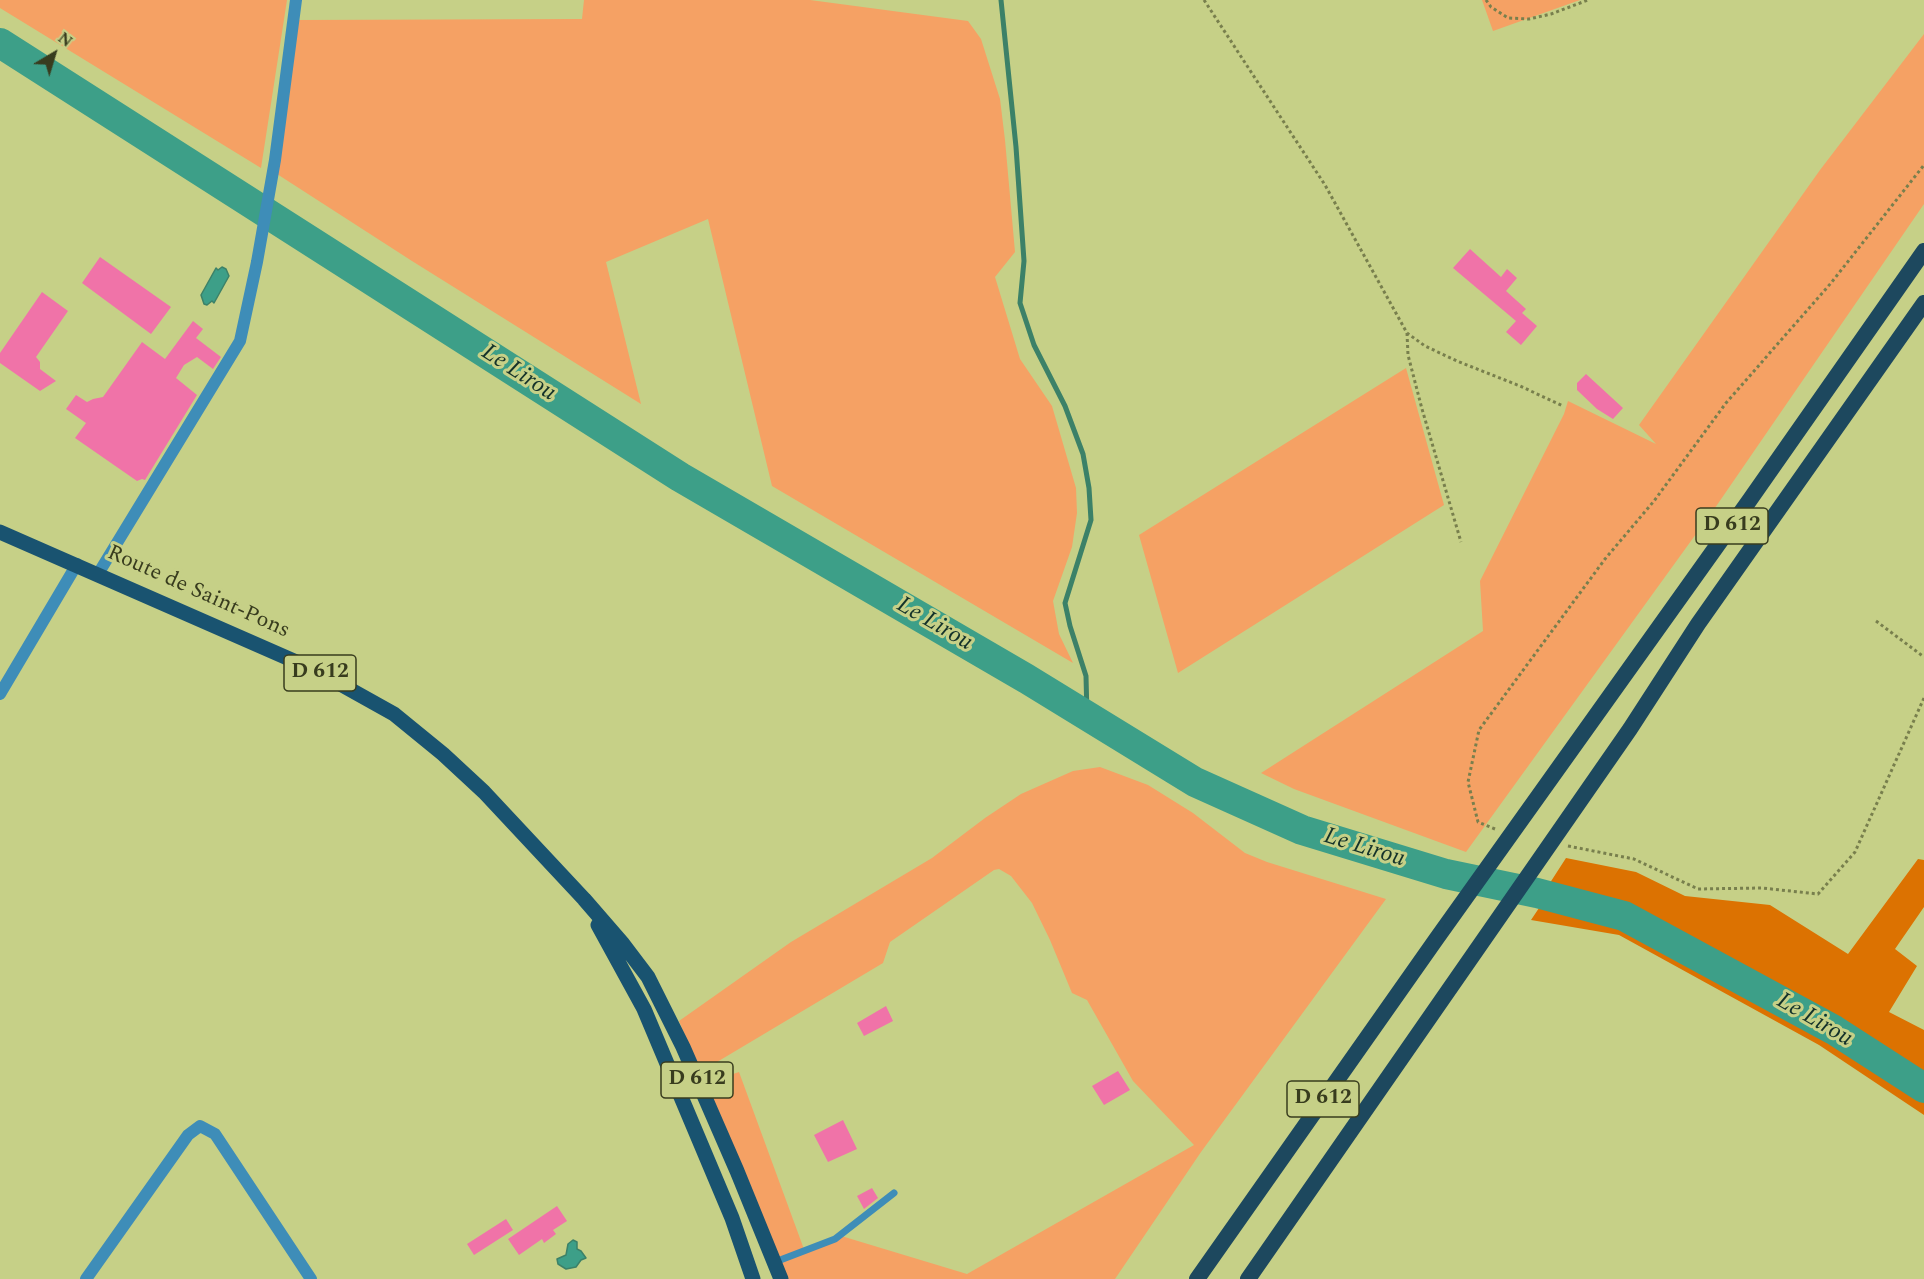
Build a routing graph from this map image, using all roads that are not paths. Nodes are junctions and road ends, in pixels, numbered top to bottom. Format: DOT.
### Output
graph roads {
  1 [pos="296,0"];
  2 [pos="1924,251"];
  3 [pos="1924,303"];
  4 [pos="0,532"];
  5 [pos="76,564"];
  6 [pos="98,574"];
  7 [pos="0,694"];
  8 [pos="584,899"];
  9 [pos="894,1193"];
  10 [pos="1209,1260"];
  11 [pos="775,1262"];
  12 [pos="86,1279"];
  13 [pos="310,1279"];
  14 [pos="753,1279"];
  15 [pos="781,1279"];
  16 [pos="1192,1279"];
  17 [pos="1197,1279"];
  18 [pos="1249,1279"];
  1 -- 6 [label="street"];
  2 -- 10 [label="highway, D 612"];
  3 -- 18 [label="highway, D 612"];
  4 -- 5 [label="main road, Route de Saint-Pons / D 612"];
  5 -- 6 [label="main road, Route de Saint-Pons / D 612"];
  5 -- 7 [label="street"];
  6 -- 8 [label="main road, Route de Saint-Pons / D 612"];
  8 -- 11 [label="main road, Route de Saint-Pons / D 612"];
  8 -- 14 [label="main road, Route de Saint-Pons / D 612"];
  9 -- 11 [label="lane"];
  10 -- 16 [label="highway, D 612"];
  10 -- 17 [label="highway"];
  11 -- 15 [label="main road, Route de Saint-Pons / D 612"];
  12 -- 13 [label="street"];
}
